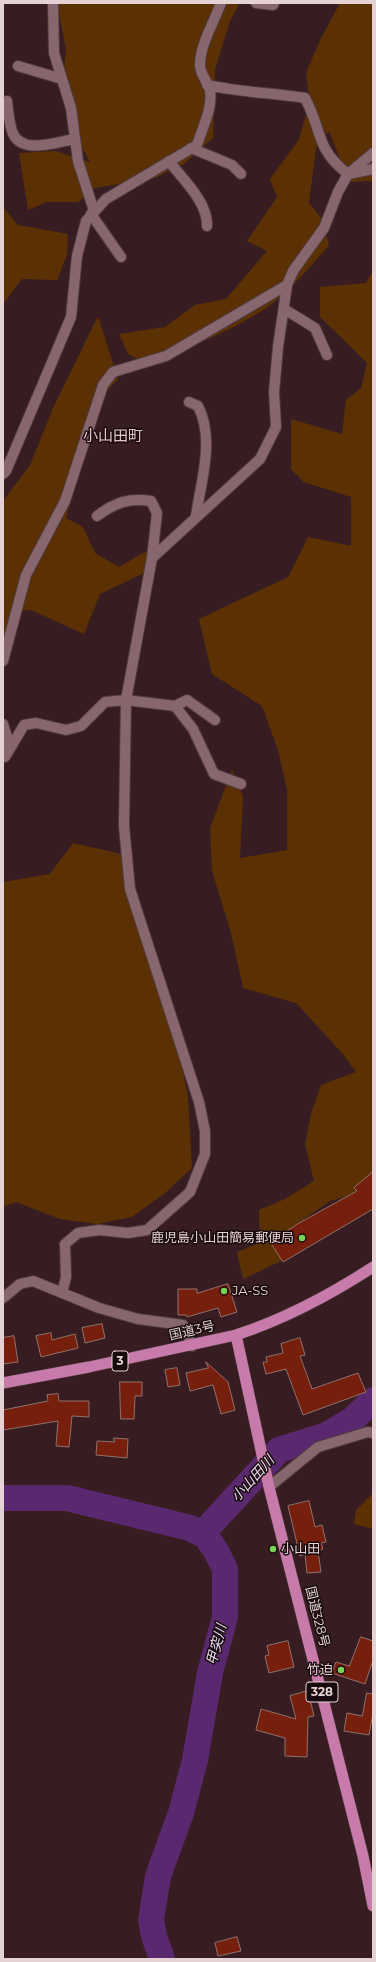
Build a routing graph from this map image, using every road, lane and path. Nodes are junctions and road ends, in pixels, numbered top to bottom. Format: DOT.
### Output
graph roads {
  1 [pos="53,3"];
  2 [pos="221,3"];
  3 [pos="256,3"];
  4 [pos="274,3"];
  5 [pos="18,66"];
  6 [pos="62,79"];
  7 [pos="207,85"];
  8 [pos="7,101"];
  9 [pos="75,139"];
  10 [pos="191,148"];
  11 [pos="373,153"];
  12 [pos="169,161"];
  13 [pos="373,169"];
  14 [pos="241,174"];
  15 [pos="348,174"];
  16 [pos="93,213"];
  17 [pos="207,226"];
  18 [pos="120,257"];
  19 [pos="288,286"];
  20 [pos="284,309"];
  21 [pos="327,355"];
  22 [pos="189,402"];
  23 [pos="3,474"];
  24 [pos="97,516"];
  25 [pos="196,516"];
  26 [pos="152,558"];
  27 [pos="3,661"];
  28 [pos="126,700"];
  29 [pos="175,706"];
  30 [pos="215,720"];
  31 [pos="3,724"];
  32 [pos="241,784"];
  33 [pos="373,1267"];
  34 [pos="62,1293"];
  35 [pos="3,1298"];
  36 [pos="236,1335"];
  37 [pos="192,1346"];
  38 [pos="3,1384"];
  39 [pos="371,1432"];
  40 [pos="268,1483"];
  41 [pos="373,1906"];
  1 -- 6 [label="street"];
  2 -- 7 [label="street"];
  3 -- 4 [label="street"];
  5 -- 6 [label="street"];
  6 -- 9 [label="street"];
  7 -- 10 [label="street"];
  7 -- 15 [label="street"];
  8 -- 9 [label="street"];
  9 -- 16 [label="street"];
  10 -- 12 [label="street"];
  10 -- 14 [label="street"];
  11 -- 15 [label="street"];
  12 -- 16 [label="street"];
  12 -- 17 [label="street"];
  13 -- 15 [label="street"];
  15 -- 19 [label="street"];
  16 -- 18 [label="street"];
  16 -- 23 [label="street"];
  19 -- 20 [label="street"];
  19 -- 27 [label="street"];
  20 -- 21 [label="street"];
  20 -- 25 [label="street"];
  22 -- 25 [label="street"];
  24 -- 26 [label="street"];
  25 -- 26 [label="street"];
  26 -- 28 [label="street"];
  28 -- 29 [label="street"];
  28 -- 31 [label="street"];
  28 -- 34 [label="street"];
  29 -- 30 [label="street"];
  29 -- 32 [label="street"];
  33 -- 36 [label="highway, 国道3号 / 3"];
  34 -- 35 [label="street"];
  34 -- 37 [label="street"];
  36 -- 37 [label="highway, 国道3号 / 3"];
  36 -- 40 [label="highway, 国道328号 / 328"];
  37 -- 38 [label="highway, 国道3号 / 3"];
  39 -- 40 [label="street"];
  40 -- 41 [label="highway, 国道328号 / 328"];
}
